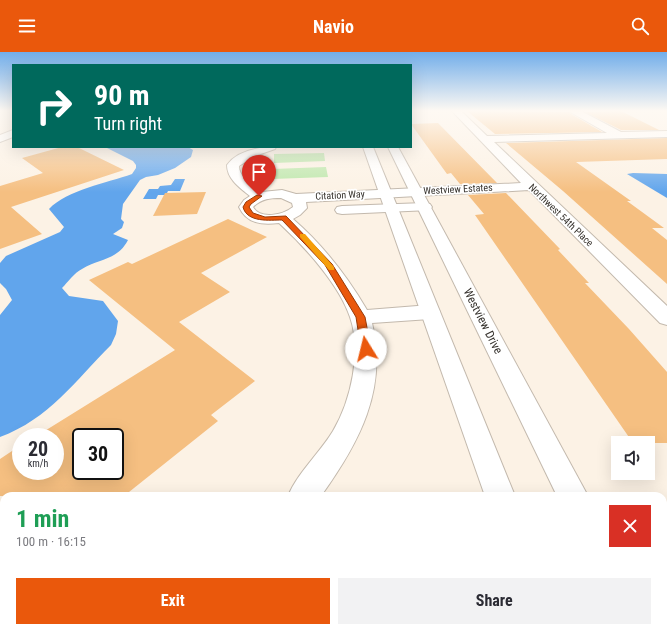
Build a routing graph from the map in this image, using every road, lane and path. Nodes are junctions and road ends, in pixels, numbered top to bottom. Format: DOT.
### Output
graph roads {
  1 [pos="516,138"];
  2 [pos="485,139"];
  3 [pos="268,148"];
  4 [pos="368,148"];
  5 [pos="394,148"];
  6 [pos="531,186"];
  7 [pos="416,191"];
  8 [pos="259,196"];
  9 [pos="388,201"];
  10 [pos="425,207"];
  11 [pos="292,209"];
  12 [pos="327,211"];
  13 [pos="312,212"];
  14 [pos="430,312"];
  15 [pos="361,317"];
  16 [pos="667,318"];
  17 [pos="307,492"];
  18 [pos="498,492"];
  19 [pos="571,492"];
  1 -- 2 [label="street"];
  2 -- 6 [label="street, Northwest 54th Place"];
  3 -- 8 [label="street"];
  4 -- 9 [label="street"];
  5 -- 7 [label="street, Westview Drive"];
  6 -- 7 [label="street, Westview Estates"];
  6 -- 16 [label="street, Northwest 54th Place"];
  7 -- 9 [label="street, Westview Estates"];
  7 -- 10 [label="street, Westview Drive"];
  8 -- 11 [label="street"];
  8 -- 11 [label="street"];
  9 -- 10 [label="street"];
  9 -- 11 [label="street, Citation Way"];
  9 -- 12 [label="street"];
  9 -- 14 [label="street"];
  10 -- 19 [label="street, Westview Drive"];
  11 -- 13 [label="street"];
  11 -- 15 [label="street"];
  14 -- 15 [label="street"];
  14 -- 18 [label="street"];
  15 -- 17 [label="street"];
}
